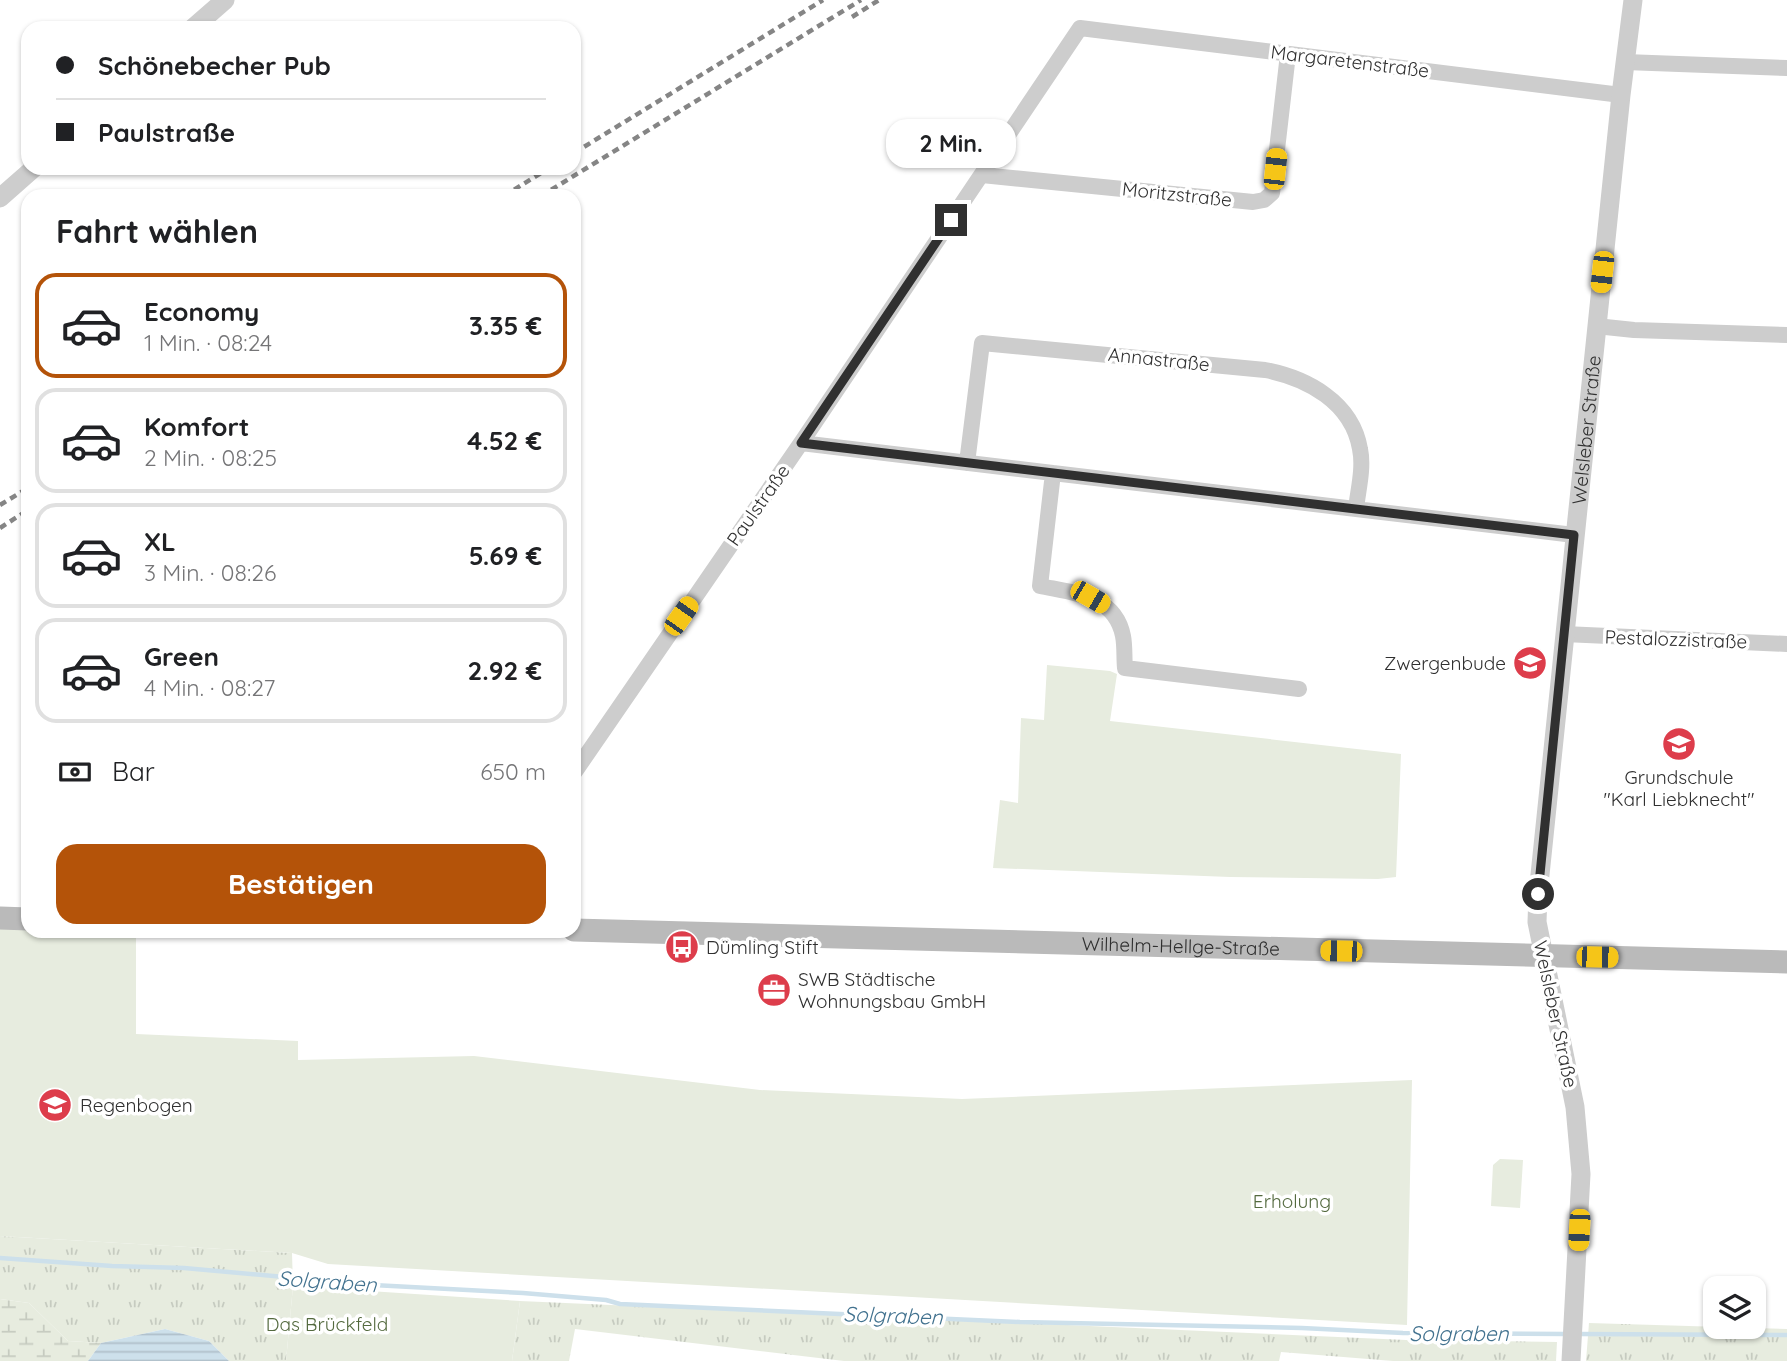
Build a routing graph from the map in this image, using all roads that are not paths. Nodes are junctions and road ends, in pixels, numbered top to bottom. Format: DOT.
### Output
graph roads {
  1 [pos="225,0"];
  2 [pos="1633,0"];
  3 [pos="201,21"];
  4 [pos="1080,27"];
  5 [pos="1288,54"];
  6 [pos="1625,62"];
  7 [pos="1787,68"];
  8 [pos="1621,95"];
  9 [pos="26,175"];
  10 [pos="982,175"];
  11 [pos="0,198"];
  12 [pos="1597,326"];
  13 [pos="1787,335"];
  14 [pos="801,443"];
  15 [pos="967,463"];
  16 [pos="1053,473"];
  17 [pos="1356,509"];
  18 [pos="1574,535"];
  19 [pos="1564,634"];
  20 [pos="1787,644"];
  21 [pos="1299,689"];
  22 [pos="581,763"];
  23 [pos="0,918"];
  24 [pos="21,919"];
  25 [pos="581,930"];
  26 [pos="1543,956"];
  27 [pos="1787,962"];
  28 [pos="1571,1361"];
  1 -- 3 [label="street"];
  2 -- 6 [label="street, Welsleber Straße"];
  4 -- 5 [label="street, Margaretenstraße"];
  4 -- 10 [label="street, Paulstraße"];
  5 -- 8 [label="street, Margaretenstraße"];
  5 -- 10 [label="street, Moritzstraße"];
  6 -- 7 [label="street"];
  6 -- 8 [label="street, Welsleber Straße"];
  8 -- 12 [label="street, Welsleber Straße"];
  9 -- 11 [label="street"];
  10 -- 14 [label="street, Paulstraße"];
  12 -- 13 [label="street"];
  12 -- 18 [label="street, Welsleber Straße"];
  14 -- 15 [label="street"];
  14 -- 22 [label="street, Paulstraße"];
  15 -- 16 [label="street"];
  15 -- 17 [label="street, Annastraße"];
  16 -- 17 [label="street"];
  16 -- 21 [label="street"];
  17 -- 18 [label="street"];
  18 -- 19 [label="street, Welsleber Straße"];
  19 -- 20 [label="street, Pestalozzistraße"];
  19 -- 26 [label="street, Welsleber Straße"];
  23 -- 24 [label="main road"];
  25 -- 26 [label="main road, Wilhelm-Hellge-Straße"];
  26 -- 27 [label="main road, Wilhelm-Hellge-Straße"];
  26 -- 28 [label="street, Welsleber Straße"];
}
